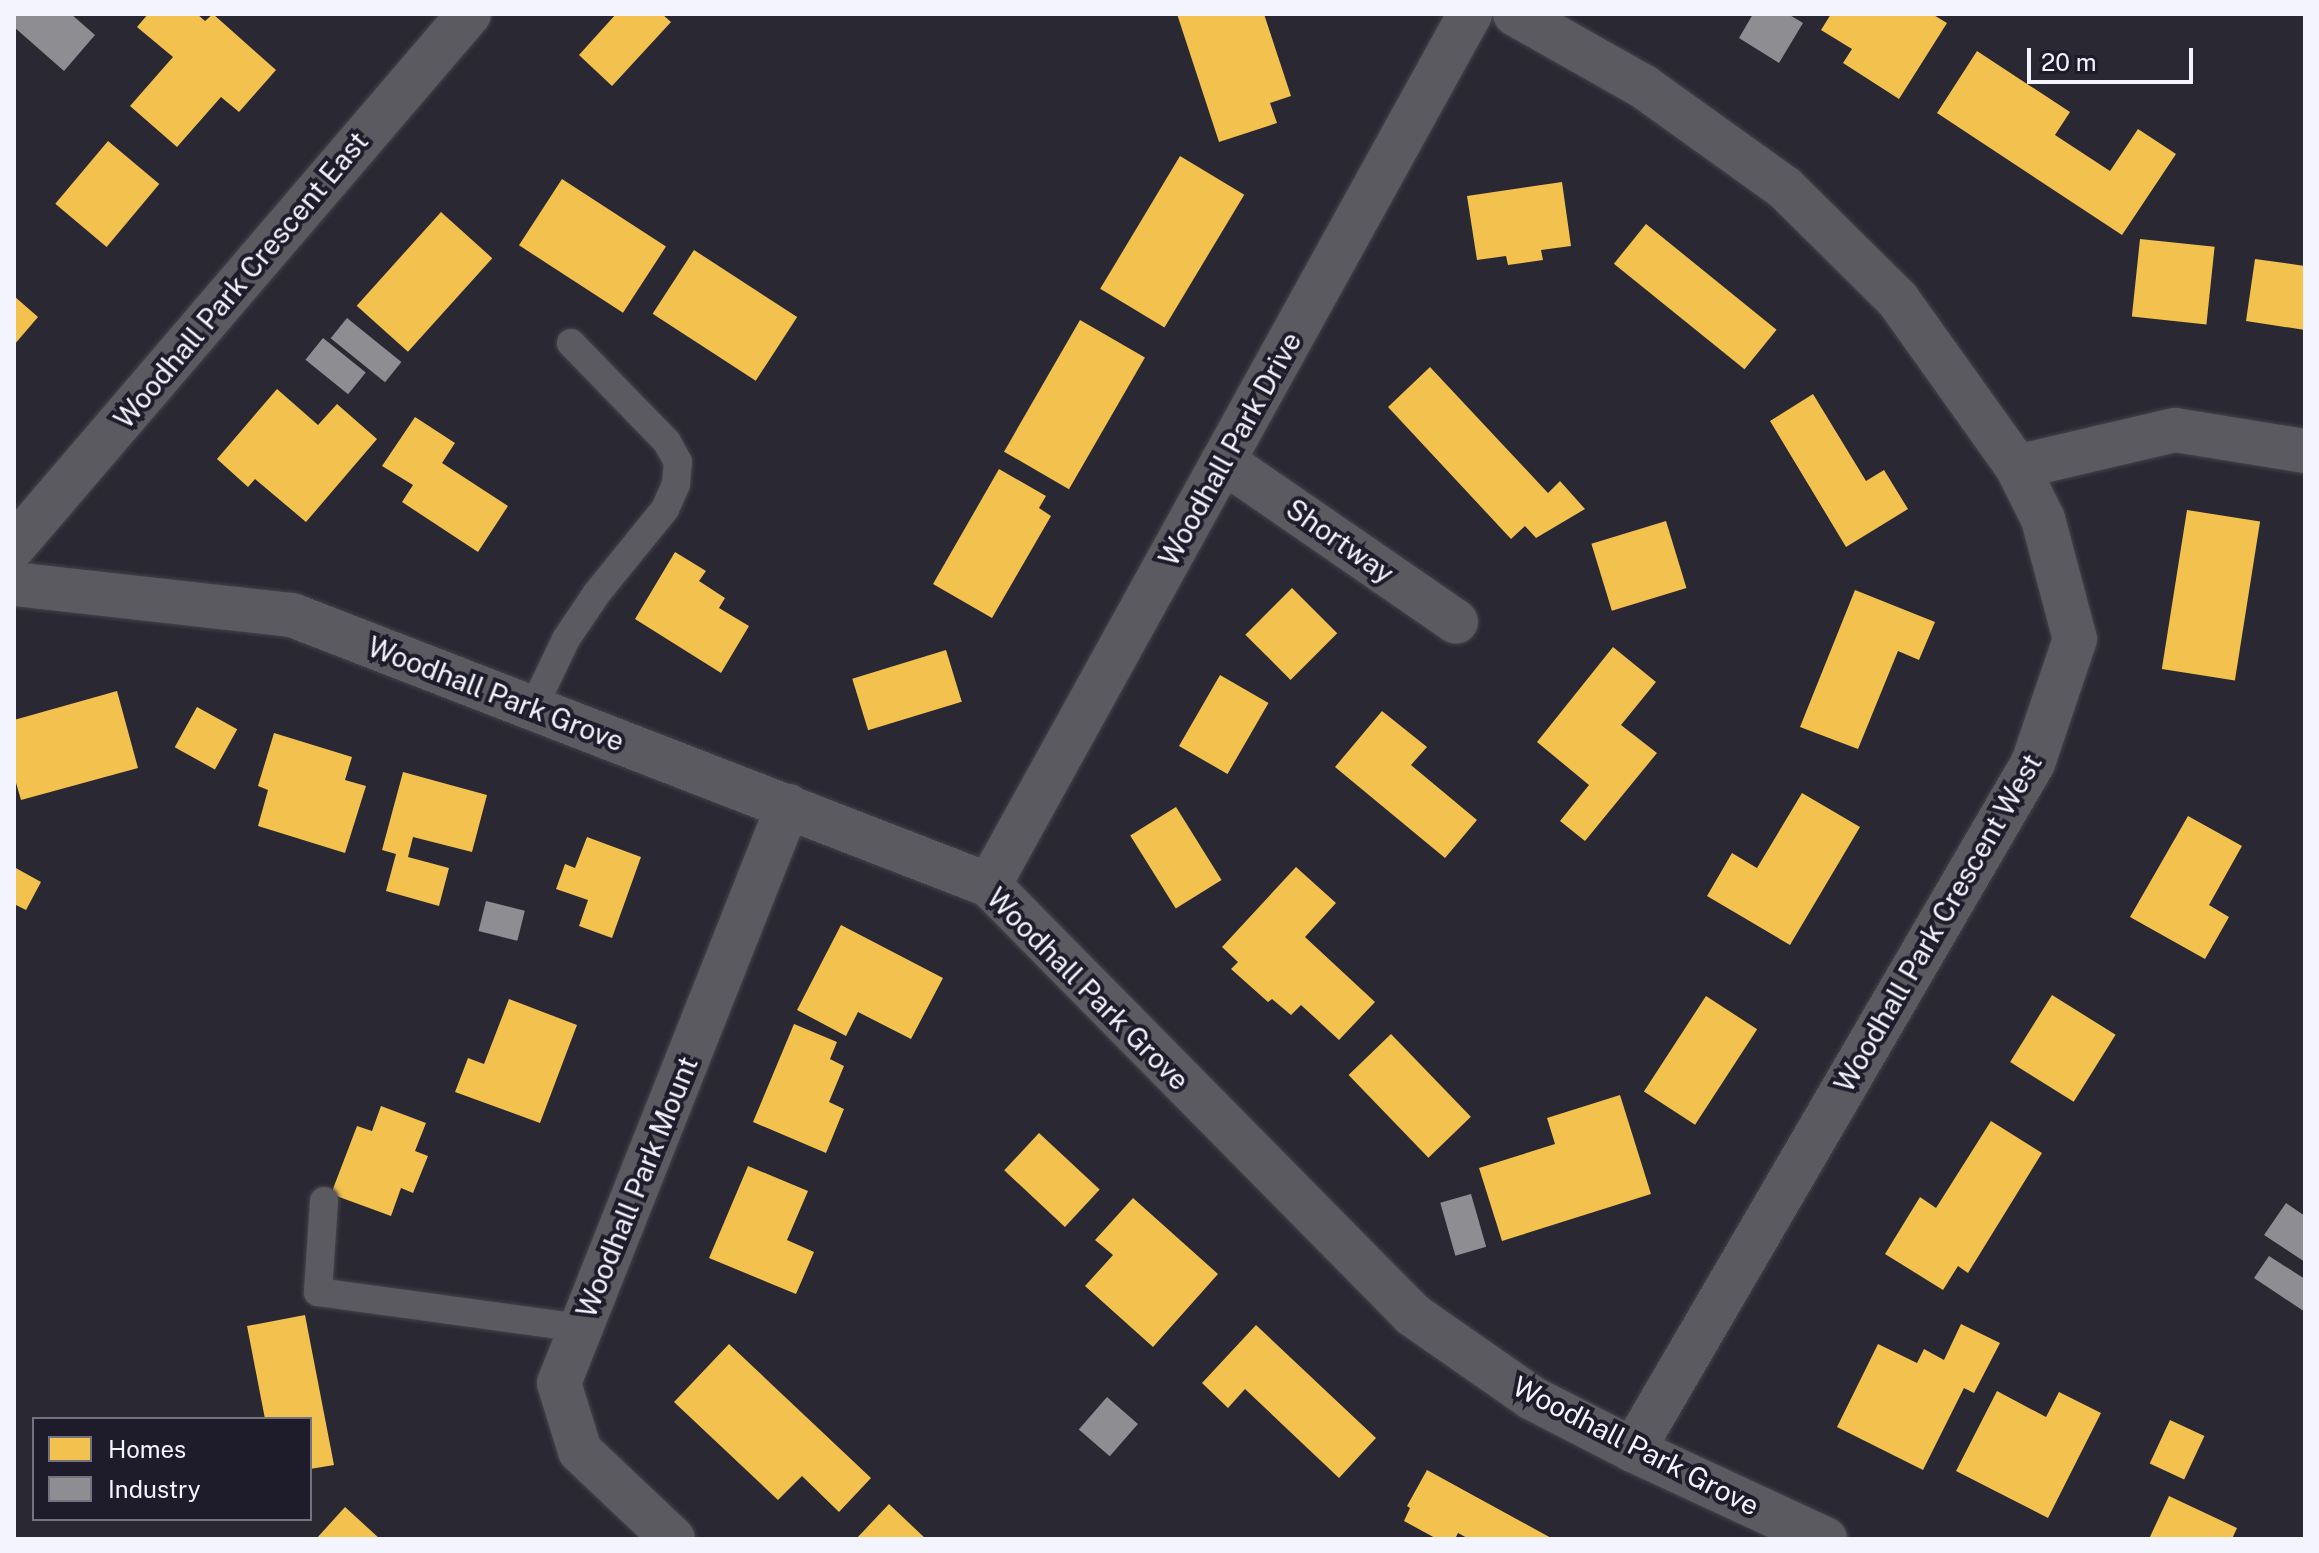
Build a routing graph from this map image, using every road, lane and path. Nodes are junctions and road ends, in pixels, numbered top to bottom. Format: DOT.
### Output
graph roads {
  1 [pos="469,14"];
  2 [pos="1470,14"];
  3 [pos="1515,14"];
  4 [pos="571,343"];
  5 [pos="2305,451"];
  6 [pos="1223,461"];
  7 [pos="2017,467"];
  8 [pos="14,546"];
  9 [pos="14,584"];
  10 [pos="1456,622"];
  11 [pos="533,708"];
  12 [pos="788,806"];
  13 [pos="989,885"];
  14 [pos="324,1201"];
  15 [pos="581,1328"];
  16 [pos="1633,1450"];
  17 [pos="673,1539"];
  18 [pos="1825,1539"];
  1 -- 8 [label="street, Woodhall Park Crescent East"];
  2 -- 6 [label="street, Woodhall Park Drive"];
  3 -- 7 [label="street, Woodhall Park Crescent West"];
  4 -- 11 [label="lane"];
  5 -- 7 [label="street"];
  6 -- 10 [label="street, Shortway"];
  6 -- 13 [label="street, Woodhall Park Drive"];
  7 -- 16 [label="street, Woodhall Park Crescent West"];
  9 -- 11 [label="street, Woodhall Park Grove"];
  11 -- 12 [label="street, Woodhall Park Grove"];
  12 -- 13 [label="street, Woodhall Park Grove"];
  12 -- 15 [label="street, Woodhall Park Mount"];
  13 -- 16 [label="street, Woodhall Park Grove"];
  14 -- 15 [label="lane"];
  15 -- 17 [label="street, Woodhall Park Mount"];
  16 -- 18 [label="street, Woodhall Park Grove"];
}
